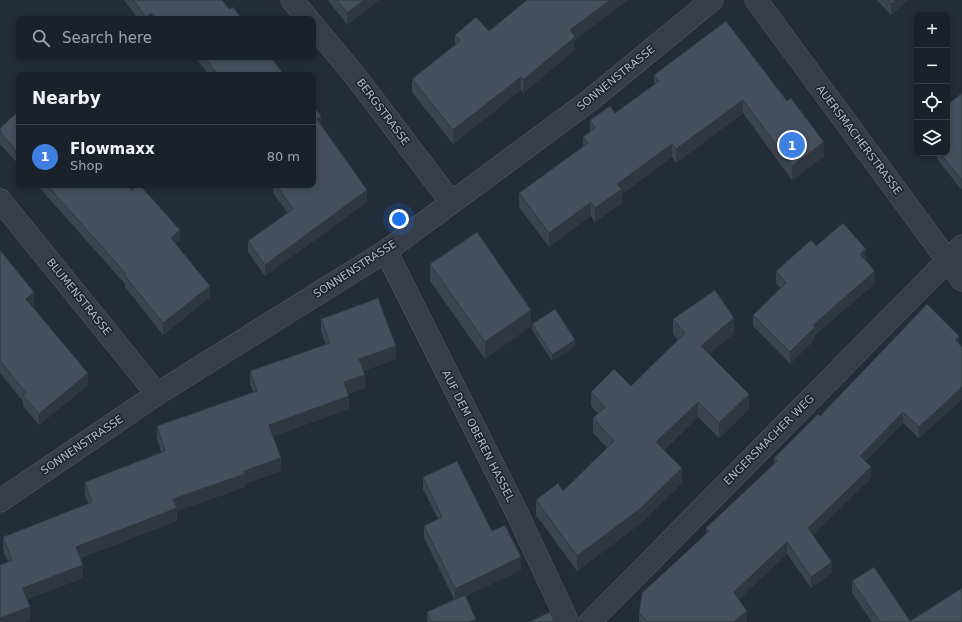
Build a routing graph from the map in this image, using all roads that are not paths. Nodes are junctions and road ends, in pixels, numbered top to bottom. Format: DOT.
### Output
graph roads {
  1 [pos="292,0"];
  2 [pos="712,0"];
  3 [pos="756,0"];
  4 [pos="305,16"];
  5 [pos="316,29"];
  6 [pos="0,200"];
  7 [pos="451,202"];
  8 [pos="386,251"];
  9 [pos="955,252"];
  10 [pos="962,280"];
  11 [pos="157,394"];
  12 [pos="0,501"];
  13 [pos="568,622"];
  14 [pos="590,622"];
  1 -- 4 [label="street"];
  2 -- 7 [label="street, SONNENSTRASSE"];
  3 -- 9 [label="street, AUERSMACHERSTRASSE"];
  5 -- 7 [label="street, BERGSTRASSE"];
  6 -- 11 [label="street, BLUMENSTRASSE"];
  7 -- 8 [label="street, SONNENSTRASSE"];
  8 -- 11 [label="street, SONNENSTRASSE"];
  8 -- 13 [label="street, AUF DEM OBEREN HASSEL"];
  9 -- 10 [label="street, AUERSMACHERSTRASSE"];
  9 -- 14 [label="street, ENGERSMACHER WEG"];
  11 -- 12 [label="street, SONNENSTRASSE"];
}
